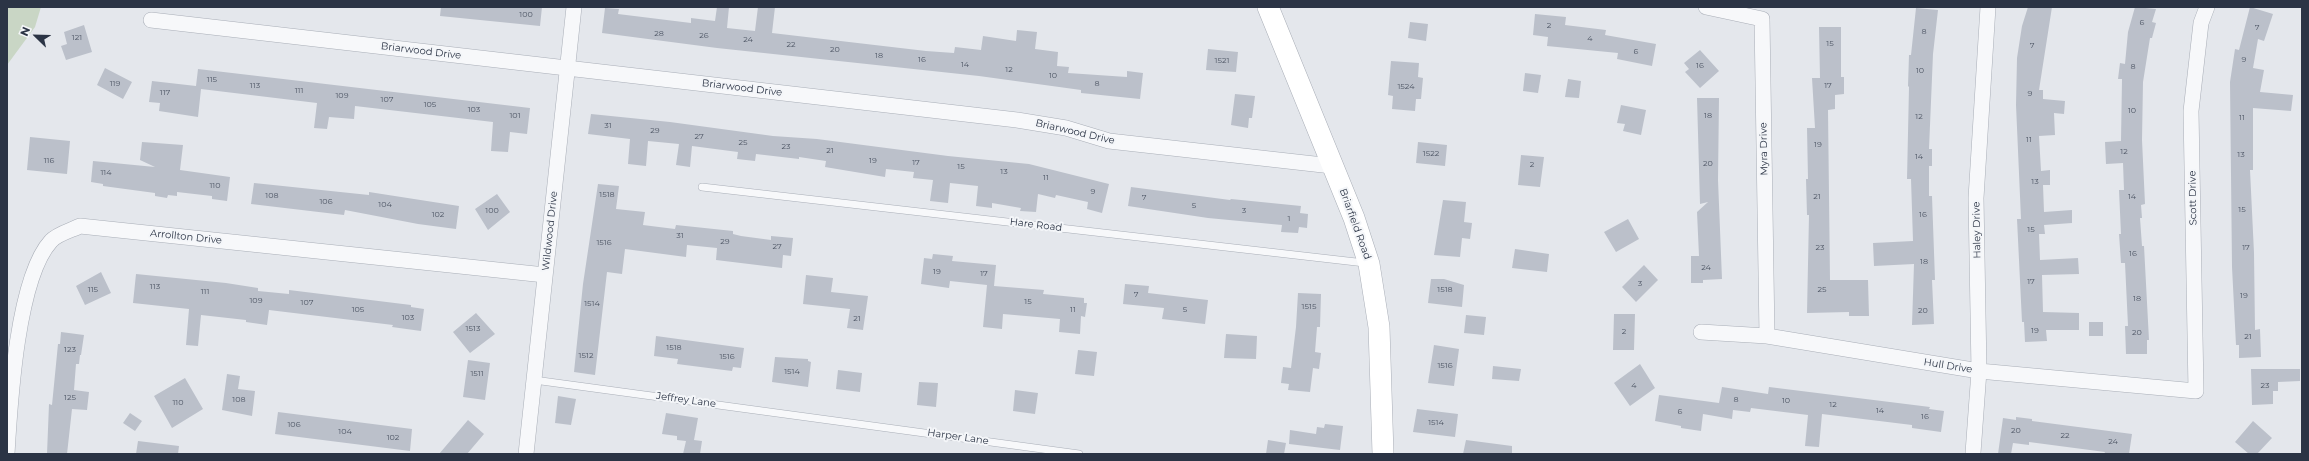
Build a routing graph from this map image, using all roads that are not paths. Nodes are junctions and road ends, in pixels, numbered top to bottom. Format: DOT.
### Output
graph roads {
  1 [pos="574,7"];
  2 [pos="1268,7"];
  3 [pos="1706,7"];
  4 [pos="1988,7"];
  5 [pos="2207,7"];
  6 [pos="150,20"];
  7 [pos="568,68"];
  8 [pos="1332,166"];
  9 [pos="702,188"];
  10 [pos="1369,264"];
  11 [pos="545,274"];
  12 [pos="1701,332"];
  13 [pos="1767,336"];
  14 [pos="1979,371"];
  15 [pos="534,380"];
  16 [pos="2196,391"];
  17 [pos="837,420"];
  18 [pos="8,436"];
  19 [pos="1973,453"];
  20 [pos="7,454"];
  21 [pos="526,454"];
  22 [pos="1079,454"];
  23 [pos="1383,454"];
  1 -- 7 [label="street, Wildwood Drive"];
  2 -- 8 [label="main road, Briarfield Road"];
  3 -- 13 [label="street, Myra Drive"];
  4 -- 14 [label="street, Haley Drive"];
  5 -- 16 [label="street, Scott Drive"];
  6 -- 7 [label="street, Briarwood Drive"];
  7 -- 8 [label="street, Briarwood Drive"];
  7 -- 11 [label="street, Wildwood Drive"];
  8 -- 10 [label="main road, Briarfield Road"];
  9 -- 10 [label="lane, Hare Road"];
  10 -- 23 [label="main road, Briarfield Road"];
  11 -- 15 [label="street, Wildwood Drive"];
  11 -- 18 [label="street, Arrollton Drive"];
  12 -- 13 [label="street, Hull Drive"];
  13 -- 14 [label="street, Hull Drive"];
  14 -- 16 [label="street, Hull Drive"];
  14 -- 19 [label="street, Haley Drive"];
  15 -- 17 [label="lane, Jeffrey Lane"];
  15 -- 21 [label="street, Wildwood Drive"];
  17 -- 22 [label="lane, Harper Lane"];
  18 -- 20 [label="street, Arrollton Drive"];
}
